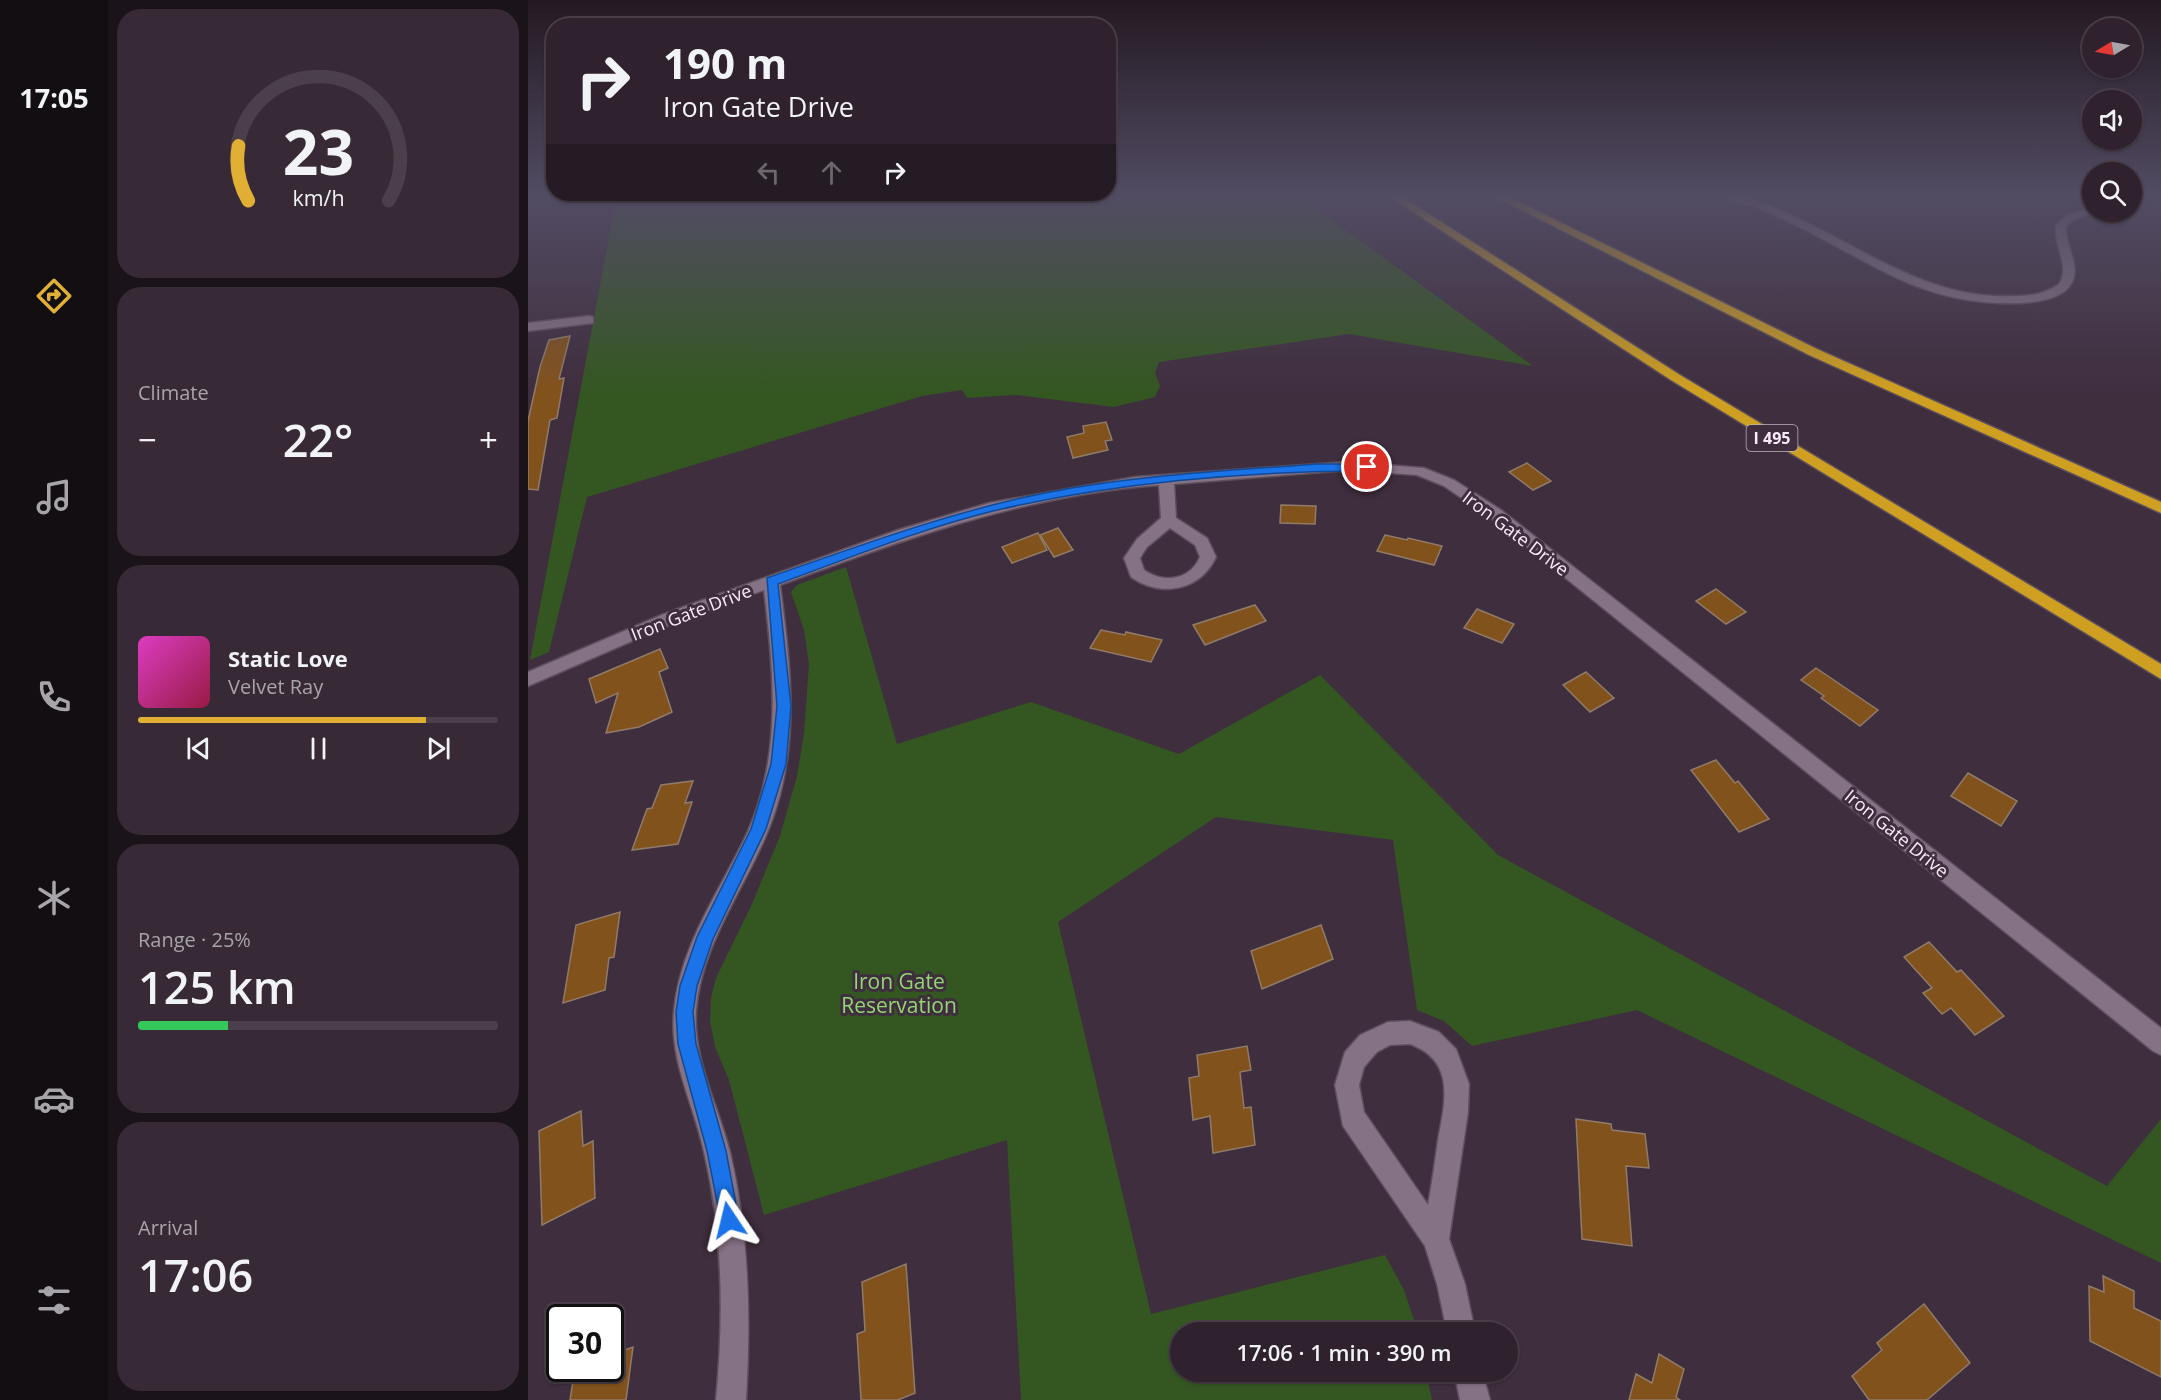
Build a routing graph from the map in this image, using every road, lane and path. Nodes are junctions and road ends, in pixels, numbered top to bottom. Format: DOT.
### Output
graph roads {
  1 [pos="1487,258"];
  2 [pos="1624,258"];
  3 [pos="1868,258"];
  4 [pos="2066,258"];
  5 [pos="589,320"];
  6 [pos="528,327"];
  7 [pos="1166,480"];
  8 [pos="2161,508"];
  9 [pos="1169,520"];
  10 [pos="771,581"];
  11 [pos="2161,672"];
  12 [pos="529,679"];
  13 [pos="2161,1043"];
  14 [pos="1436,1239"];
  15 [pos="1459,1322"];
  16 [pos="1471,1382"];
  17 [pos="731,1400"];
  18 [pos="1475,1400"];
  1 -- 11 [label="highway, I 495"];
  2 -- 8 [label="highway"];
  3 -- 4 [label="street"];
  5 -- 6 [label="street"];
  7 -- 9 [label="street"];
  7 -- 10 [label="street, Iron Gate Drive"];
  7 -- 13 [label="street, Iron Gate Drive"];
  9 -- 9 [label="street"];
  10 -- 12 [label="street, Iron Gate Drive"];
  10 -- 17 [label="street"];
  14 -- 14 [label="street"];
  14 -- 15 [label="street"];
  16 -- 18 [label="street"];
}
